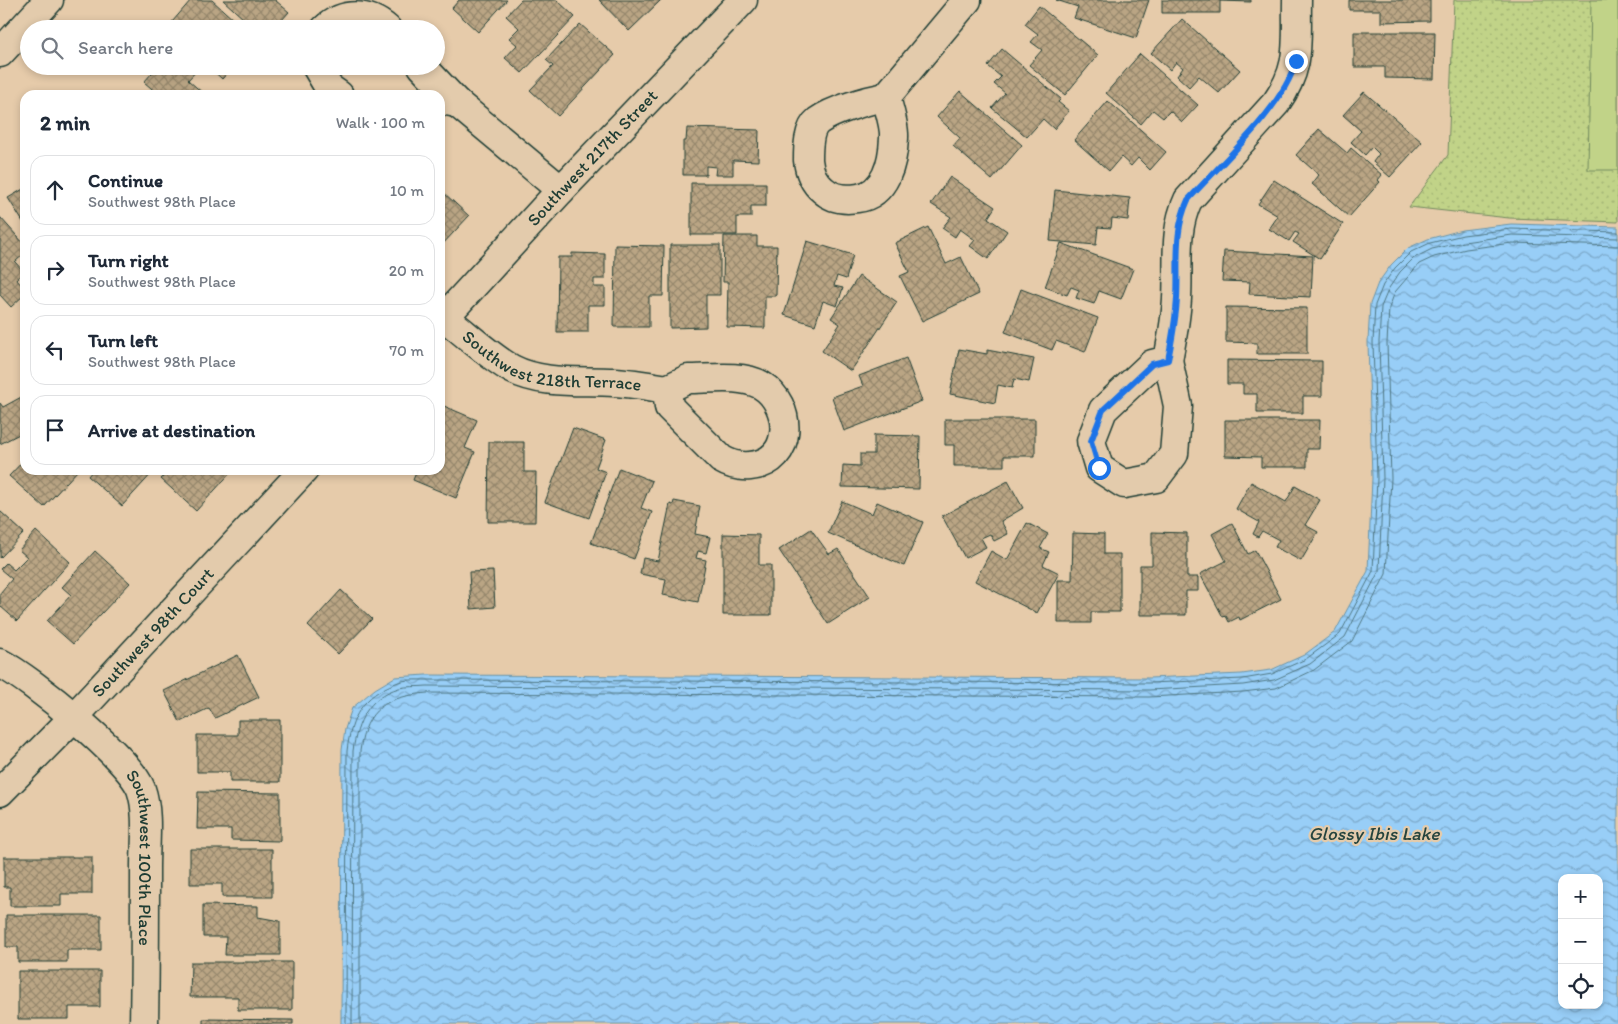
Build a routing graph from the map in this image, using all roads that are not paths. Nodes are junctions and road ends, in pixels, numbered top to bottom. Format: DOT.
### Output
graph roads {
  1 [pos="50,0"];
  2 [pos="743,0"];
  3 [pos="967,0"];
  4 [pos="1298,0"];
  5 [pos="31,20"];
  6 [pos="339,20"];
  7 [pos="377,20"];
  8 [pos="20,32"];
  9 [pos="0,53"];
  10 [pos="321,75"];
  11 [pos="428,75"];
  12 [pos="332,90"];
  13 [pos="439,90"];
  14 [pos="886,97"];
  15 [pos="448,102"];
  16 [pos="561,190"];
  17 [pos="445,317"];
  18 [pos="445,322"];
  19 [pos="1168,360"];
  20 [pos="667,388"];
  21 [pos="299,475"];
  22 [pos="0,663"];
  23 [pos="74,718"];
  24 [pos="0,792"];
  25 [pos="144,1024"];
  1 -- 5 [label="street"];
  2 -- 16 [label="street, Southwest 217th Street"];
  3 -- 14 [label="street"];
  4 -- 19 [label="street"];
  6 -- 7 [label="street"];
  8 -- 9 [label="street"];
  10 -- 12 [label="street"];
  11 -- 13 [label="street"];
  15 -- 16 [label="street"];
  16 -- 17 [label="street, Southwest 217th Street"];
  18 -- 20 [label="street, Southwest 218th Terrace"];
  21 -- 23 [label="street, Southwest 98th Court"];
  22 -- 23 [label="street, Southwest 100th Place"];
  23 -- 24 [label="street, Southwest 98th Court"];
  23 -- 25 [label="street, Southwest 100th Place"];
}
